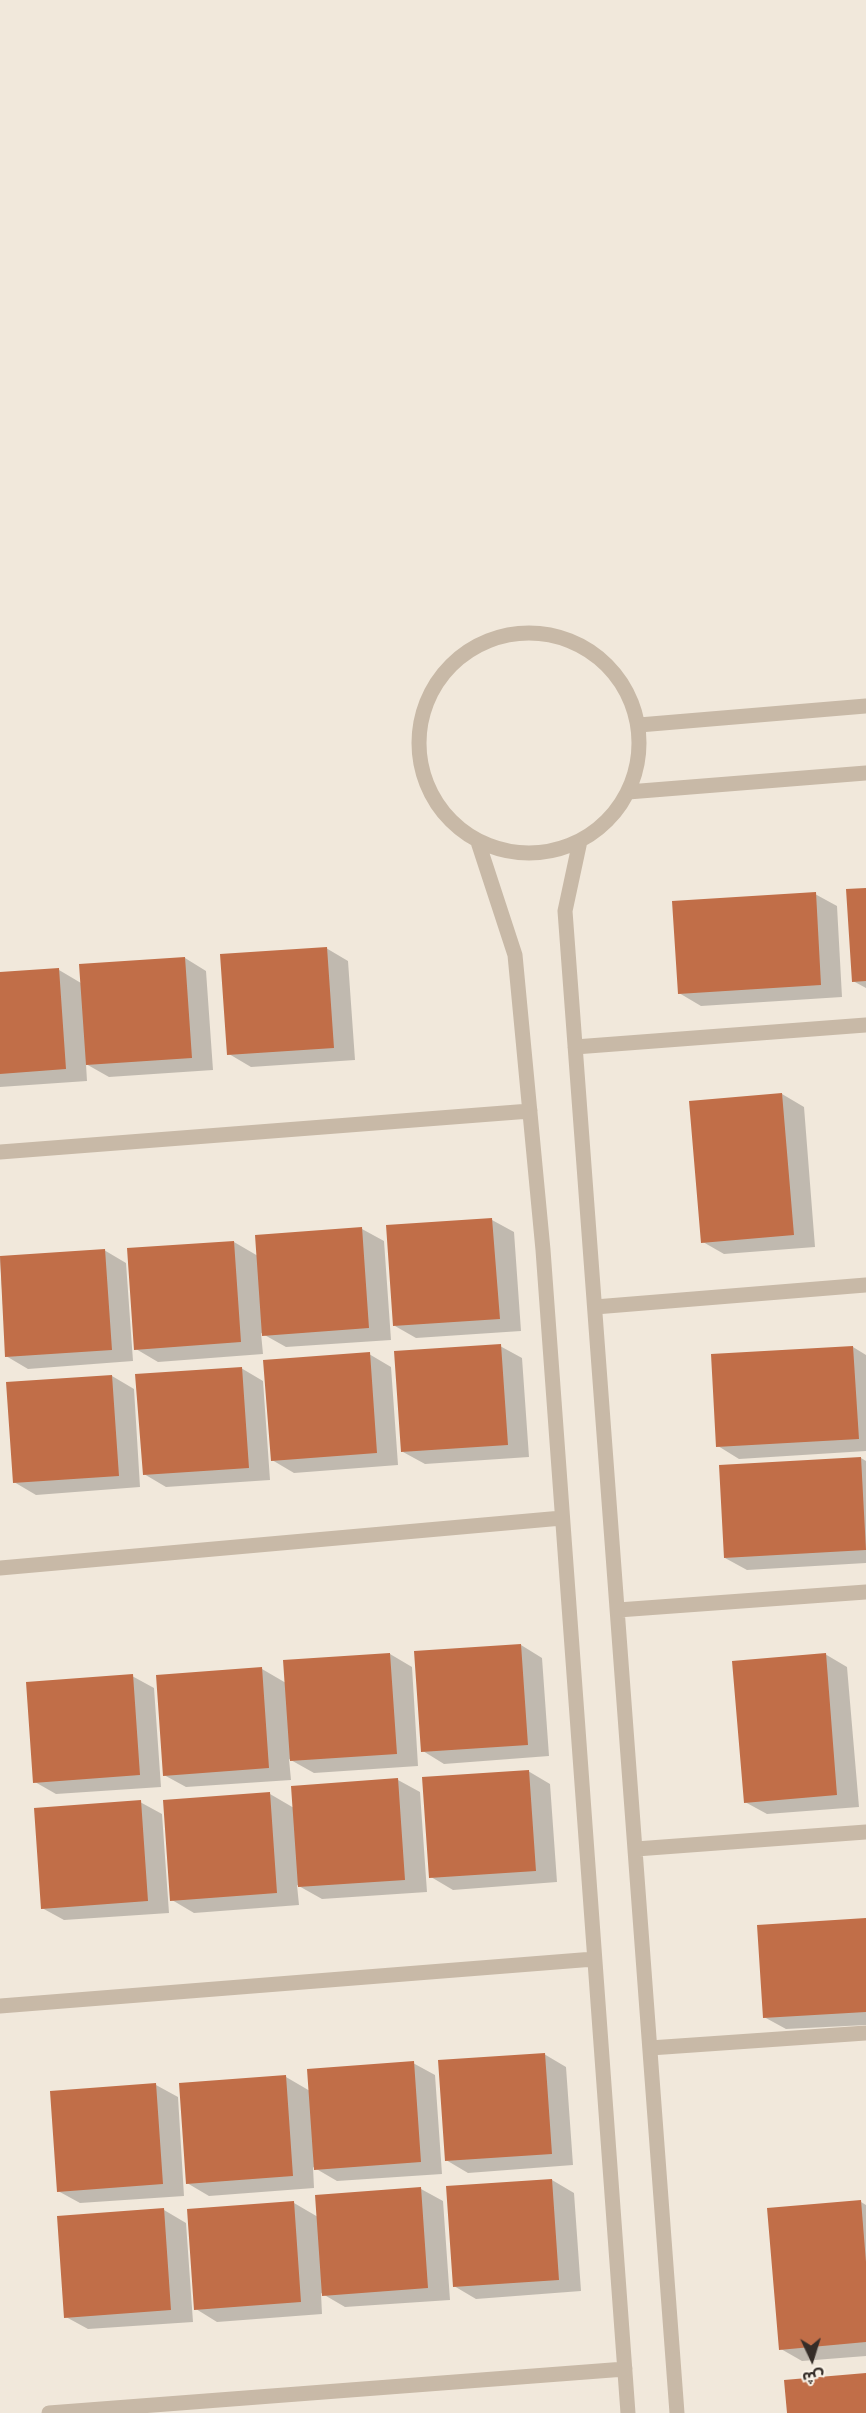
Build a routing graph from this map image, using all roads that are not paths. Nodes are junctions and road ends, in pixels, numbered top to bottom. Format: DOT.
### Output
graph roads {
  1 [pos="866,706"];
  2 [pos="639,725"];
  3 [pos="866,773"];
  4 [pos="628,792"];
  5 [pos="580,841"];
  6 [pos="478,842"];
  7 [pos="866,1025"];
  8 [pos="575,1047"];
  9 [pos="530,1111"];
  10 [pos="0,1152"];
  11 [pos="866,1285"];
  12 [pos="594,1307"];
  13 [pos="562,1518"];
  14 [pos="0,1568"];
  15 [pos="866,1592"];
  16 [pos="618,1610"];
  17 [pos="866,1832"];
  18 [pos="636,1849"];
  19 [pos="594,1959"];
  20 [pos="0,2006"];
  21 [pos="866,2034"];
  22 [pos="650,2048"];
  23 [pos="625,2369"];
  24 [pos="49,2413"];
  25 [pos="628,2413"];
  26 [pos="677,2413"];
  1 -- 2 [label="street"];
  2 -- 4 [label="street"];
  2 -- 6 [label="street"];
  3 -- 4 [label="street"];
  4 -- 5 [label="street"];
  5 -- 6 [label="street"];
  5 -- 8 [label="street"];
  6 -- 9 [label="street"];
  7 -- 8 [label="street"];
  8 -- 12 [label="street"];
  9 -- 10 [label="street"];
  9 -- 13 [label="street"];
  11 -- 12 [label="street"];
  12 -- 16 [label="street"];
  13 -- 14 [label="street"];
  13 -- 19 [label="street"];
  15 -- 16 [label="street"];
  16 -- 18 [label="street"];
  17 -- 18 [label="street"];
  18 -- 22 [label="street"];
  19 -- 20 [label="street"];
  19 -- 23 [label="street"];
  21 -- 22 [label="street"];
  22 -- 26 [label="street"];
  23 -- 24 [label="street"];
  23 -- 25 [label="street"];
}
